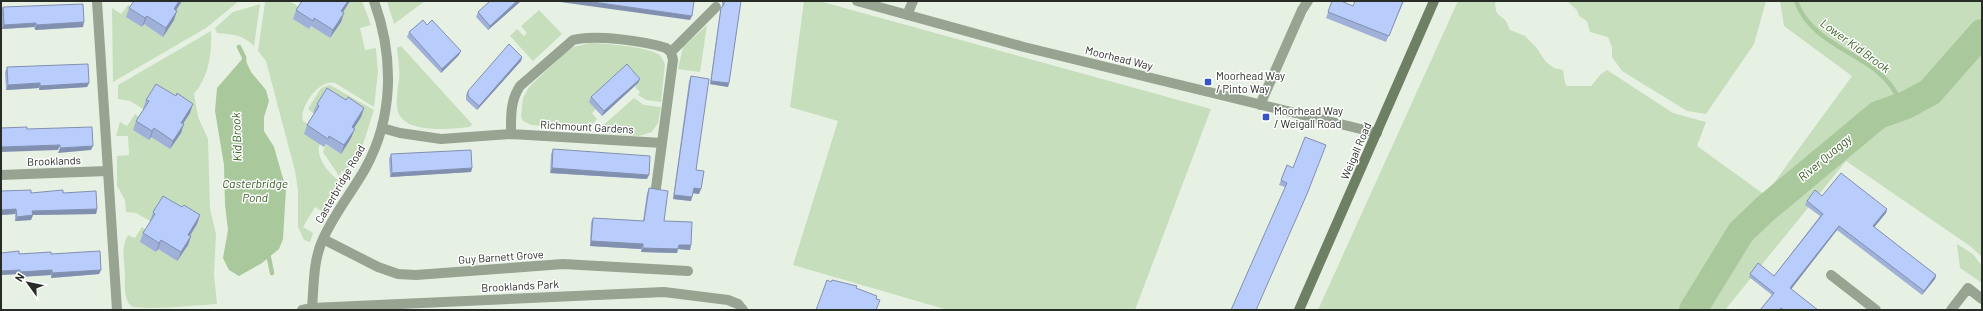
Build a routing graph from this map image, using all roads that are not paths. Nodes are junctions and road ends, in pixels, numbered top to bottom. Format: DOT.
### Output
graph roads {
  1 [pos="97,1"];
  2 [pos="374,1"];
  3 [pos="857,1"];
  4 [pos="913,1"];
  5 [pos="1308,1"];
  6 [pos="1434,1"];
  7 [pos="716,7"];
  8 [pos="907,15"];
  9 [pos="671,52"];
  10 [pos="1260,105"];
  11 [pos="382,128"];
  12 [pos="1377,133"];
  13 [pos="511,134"];
  14 [pos="662,143"];
  15 [pos="107,171"];
  16 [pos="1,175"];
  17 [pos="656,188"];
  18 [pos="322,239"];
  19 [pos="688,271"];
  20 [pos="1831,275"];
  21 [pos="1982,299"];
  22 [pos="741,307"];
  23 [pos="312,308"];
  24 [pos="117,310"];
  25 [pos="302,310"];
  26 [pos="1299,310"];
  27 [pos="1876,310"];
  28 [pos="1951,310"];
  1 -- 15 [label="street"];
  2 -- 11 [label="street, Casterbridge Road"];
  3 -- 8 [label="street, Moorhead Way"];
  4 -- 8 [label="street"];
  5 -- 10 [label="street"];
  6 -- 12 [label="street, Weigall Road"];
  7 -- 9 [label="street"];
  8 -- 10 [label="street, Moorhead Way"];
  9 -- 13 [label="street"];
  9 -- 14 [label="street"];
  10 -- 12 [label="street, Moorhead Way"];
  11 -- 13 [label="street, Richmount Gardens"];
  11 -- 18 [label="street, Casterbridge Road"];
  12 -- 26 [label="street, Weigall Road"];
  13 -- 14 [label="street, Richmount Gardens"];
  14 -- 17 [label="street"];
  15 -- 16 [label="street, Brooklands"];
  15 -- 24 [label="street"];
  18 -- 19 [label="street, Guy Barnett Grove"];
  18 -- 23 [label="street, Casterbridge Road"];
  20 -- 27 [label="street"];
  21 -- 28 [label="street"];
  22 -- 23 [label="street, Brooklands Park"];
  23 -- 25 [label="street, Brooklands Park"];
}
